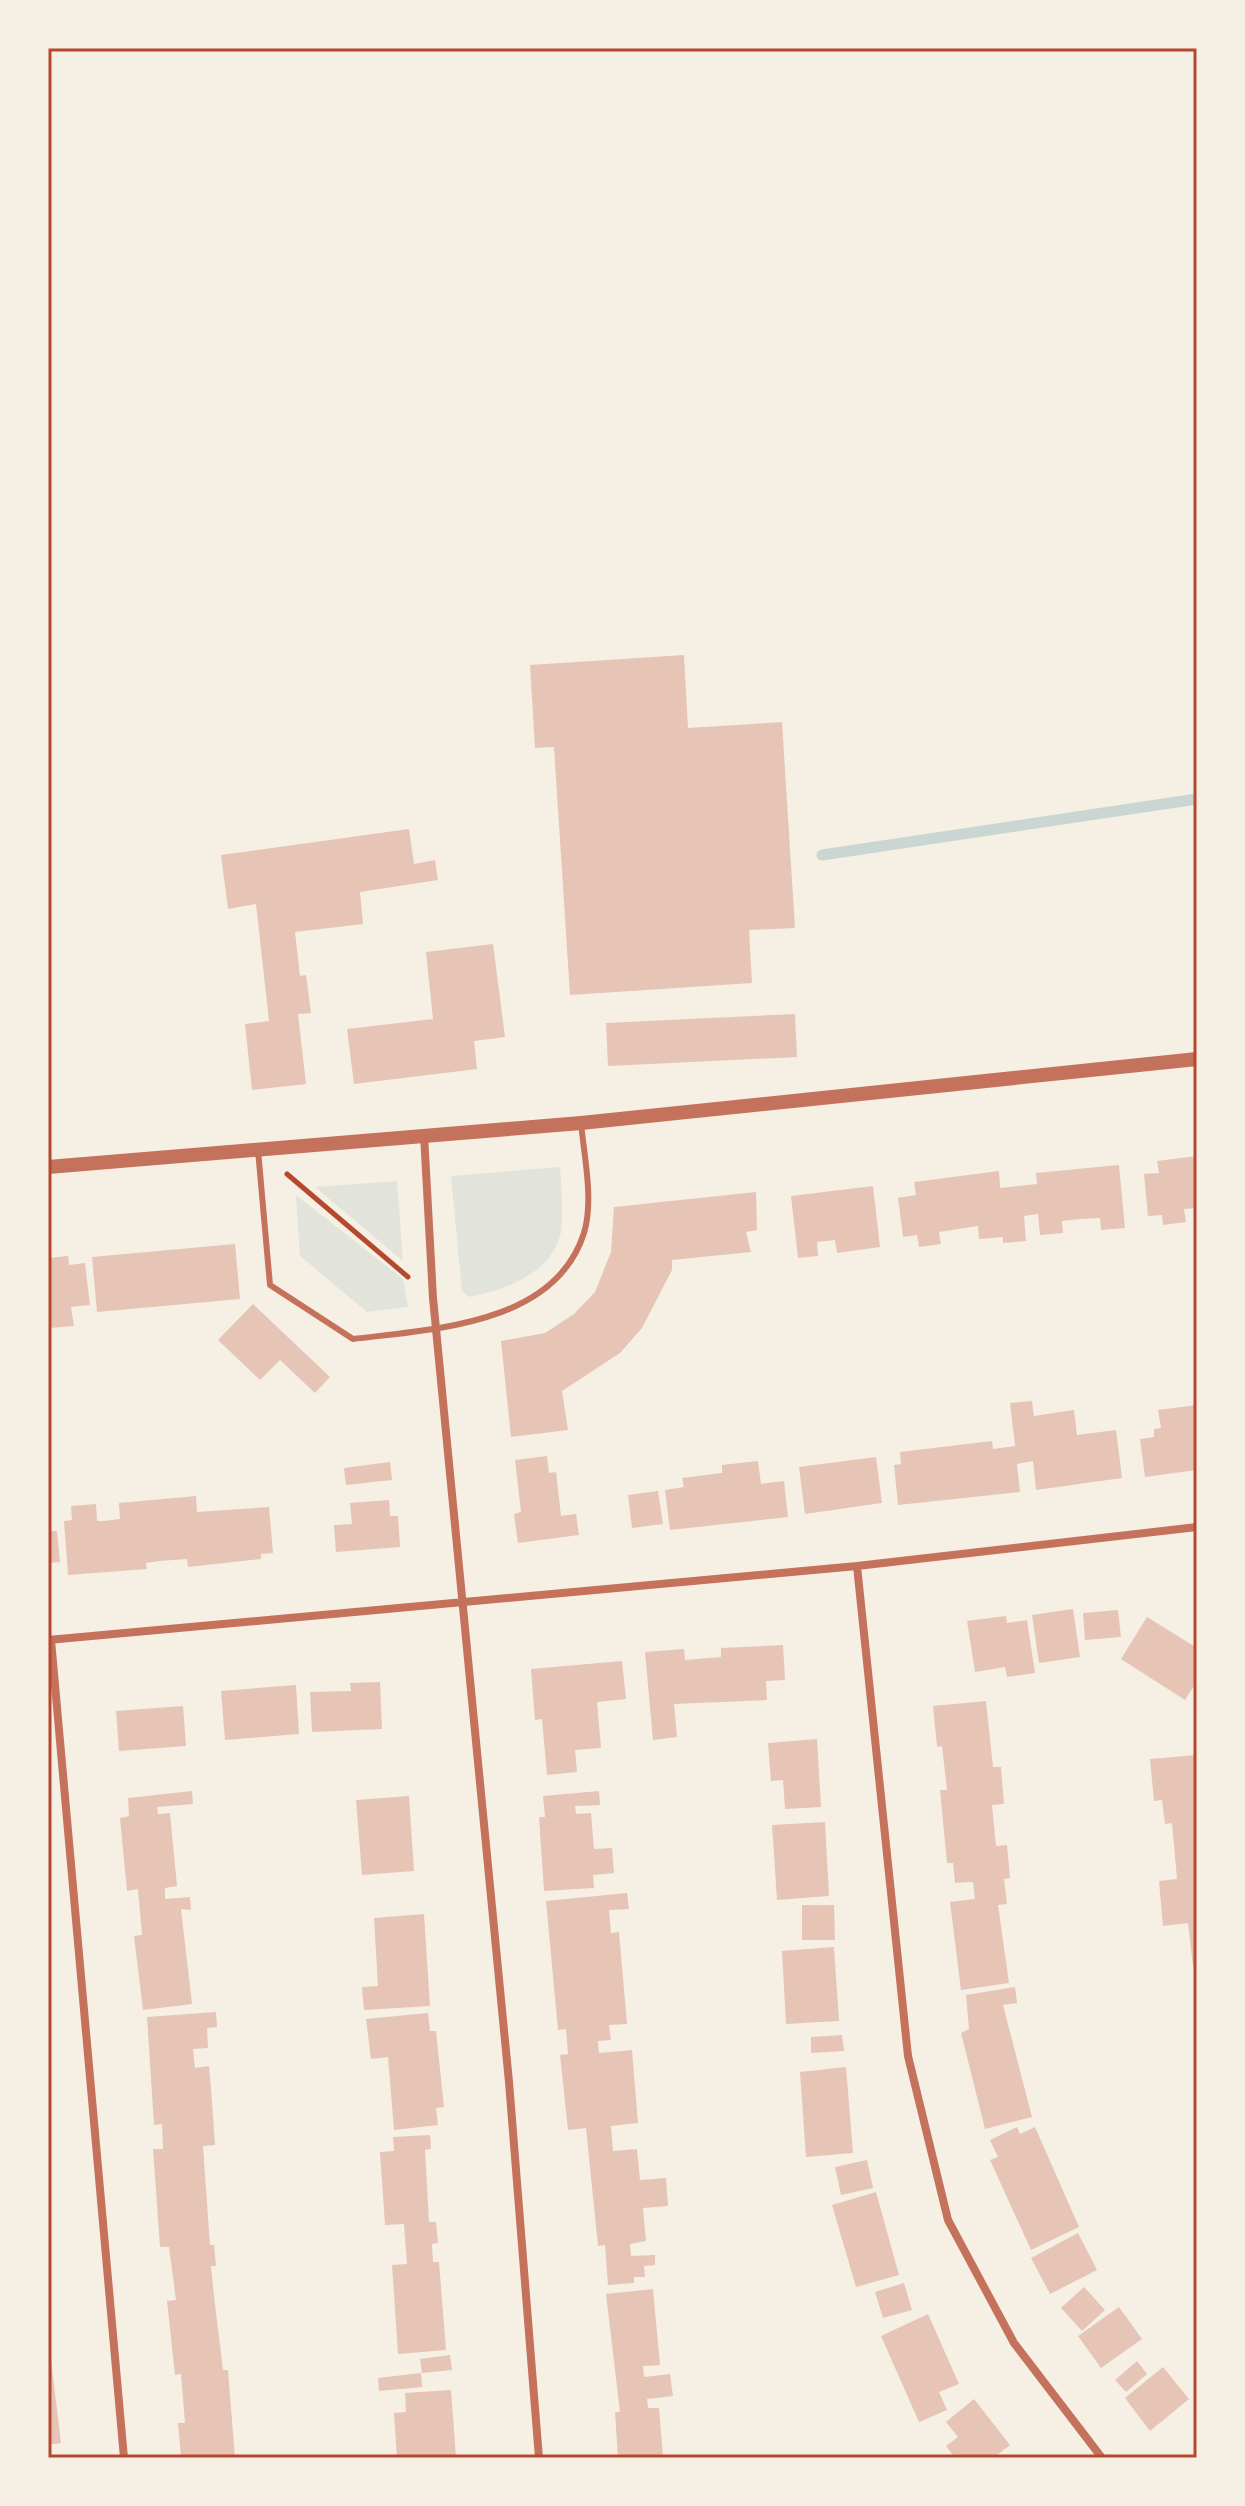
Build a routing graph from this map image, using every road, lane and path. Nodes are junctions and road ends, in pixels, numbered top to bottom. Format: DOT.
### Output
graph roads {
  1 [pos="1197,1059"];
  2 [pos="581,1123"];
  3 [pos="424,1135"];
  4 [pos="258,1150"];
  5 [pos="48,1167"];
  6 [pos="433,1298"];
  7 [pos="436,1329"];
  8 [pos="1197,1527"];
  9 [pos="857,1566"];
  10 [pos="460,1601"];
  11 [pos="49,1640"];
  12 [pos="124,2458"];
  13 [pos="539,2458"];
  14 [pos="1102,2458"];
  1 -- 2 [label="street"];
  2 -- 3 [label="street"];
  2 -- 7 [label="lane"];
  3 -- 4 [label="street"];
  3 -- 6 [label="street"];
  4 -- 5 [label="street"];
  4 -- 6 [label="path"];
  4 -- 7 [label="lane"];
  6 -- 7 [label="street"];
  7 -- 10 [label="street"];
  8 -- 9 [label="street"];
  9 -- 10 [label="street"];
  9 -- 14 [label="street"];
  10 -- 11 [label="street"];
  10 -- 13 [label="street"];
  11 -- 12 [label="street"];
}
